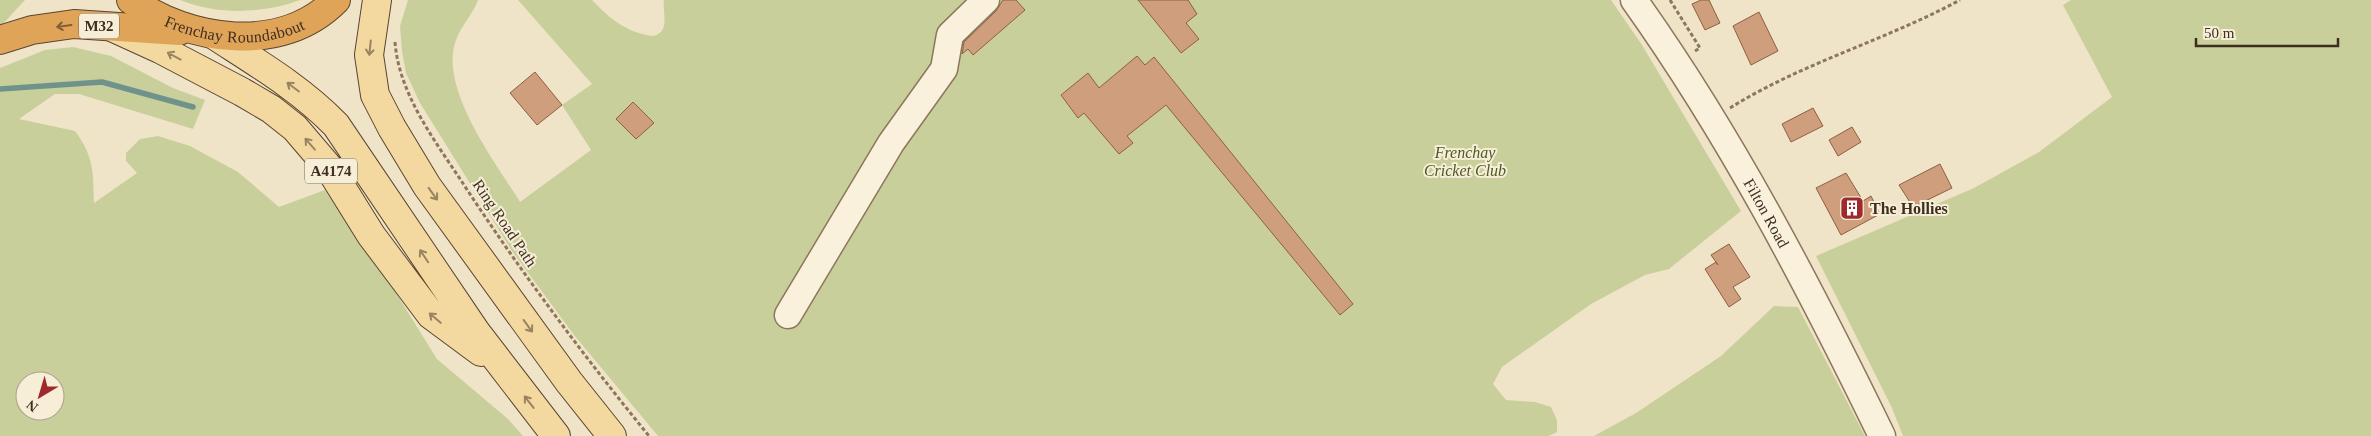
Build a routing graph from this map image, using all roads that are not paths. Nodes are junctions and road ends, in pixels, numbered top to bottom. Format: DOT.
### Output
graph roads {
  1 [pos="131,0"];
  2 [pos="336,0"];
  3 [pos="377,0"];
  4 [pos="986,0"];
  5 [pos="1634,0"];
  6 [pos="114,28"];
  7 [pos="207,33"];
  8 [pos="0,40"];
  9 [pos="788,315"];
  10 [pos="502,368"];
  11 [pos="556,436"];
  12 [pos="612,436"];
  13 [pos="1882,436"];
  1 -- 7 [label="highway, Frenchay Roundabout"];
  2 -- 7 [label="highway, Frenchay Roundabout"];
  3 -- 12 [label="main road, one-way"];
  4 -- 9 [label="street"];
  5 -- 13 [label="street, Filton Road"];
  6 -- 7 [label="highway, M32"];
  6 -- 8 [label="highway, M32, one-way"];
  10 -- 6 [label="main road, A4174, one-way"];
  10 -- 7 [label="main road, A4174, one-way"];
  11 -- 10 [label="main road, A4174, one-way"];
}
